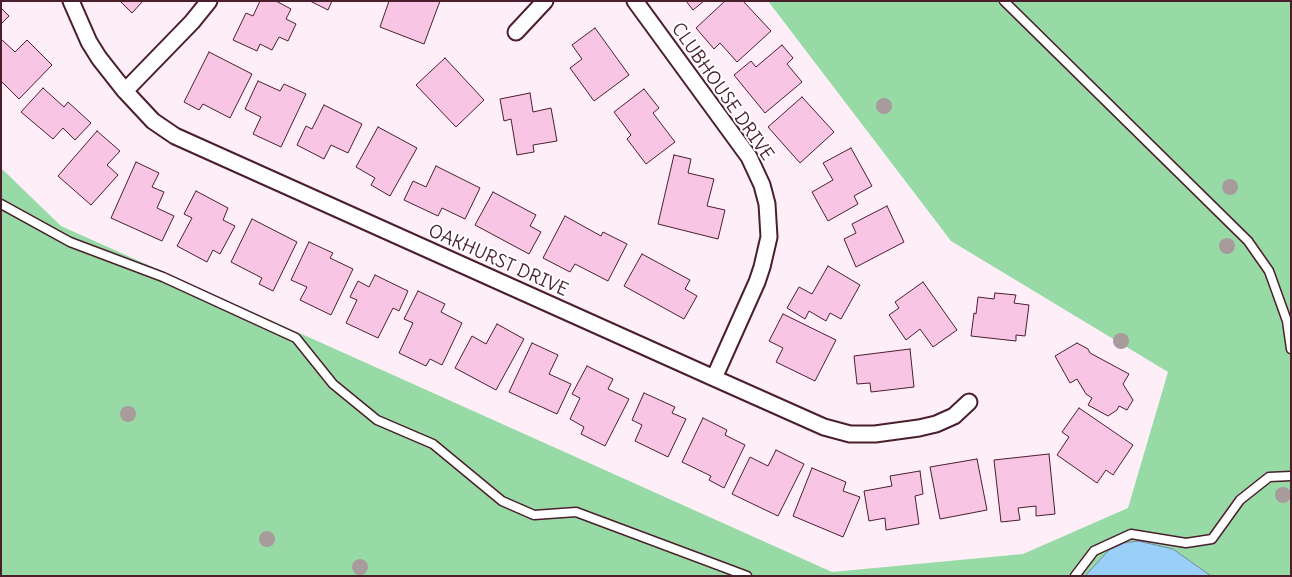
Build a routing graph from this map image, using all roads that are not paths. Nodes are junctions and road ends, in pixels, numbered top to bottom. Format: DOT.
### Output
graph roads {
  1 [pos="72,1"];
  2 [pos="209,1"];
  3 [pos="545,1"];
  4 [pos="635,1"];
  5 [pos="1004,1"];
  6 [pos="516,32"];
  7 [pos="125,91"];
  8 [pos="1,204"];
  9 [pos="1291,349"];
  10 [pos="714,378"];
  11 [pos="969,402"];
  12 [pos="1291,476"];
  13 [pos="747,576"];
  14 [pos="1075,576"];
  1 -- 7 [label="street, OAKHURST DRIVE"];
  2 -- 7 [label="street"];
  3 -- 6 [label="street"];
  4 -- 10 [label="street, CLUBHOUSE DRIVE"];
  5 -- 9 [label="lane"];
  7 -- 10 [label="street, OAKHURST DRIVE"];
  8 -- 13 [label="lane"];
  10 -- 11 [label="street, OAKHURST DRIVE"];
  12 -- 14 [label="lane"];
}
